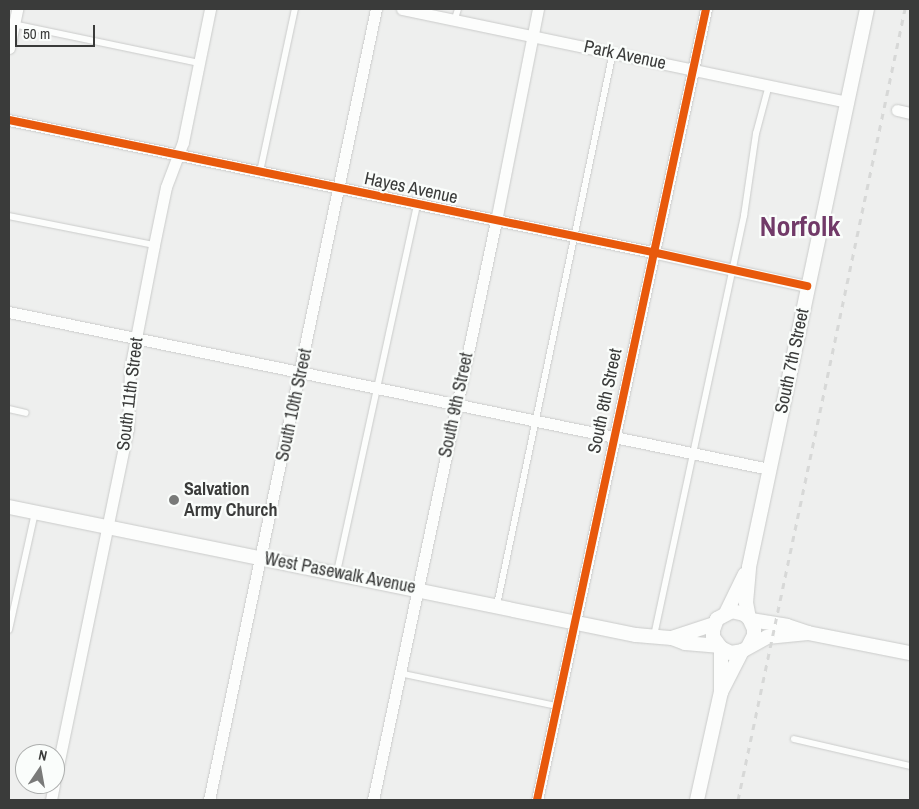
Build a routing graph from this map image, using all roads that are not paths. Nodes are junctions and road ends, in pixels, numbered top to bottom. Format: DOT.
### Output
graph roads {
  1 [pos="17,9"];
  2 [pos="210,9"];
  3 [pos="295,9"];
  4 [pos="376,9"];
  5 [pos="402,9"];
  6 [pos="538,9"];
  7 [pos="706,9"];
  8 [pos="867,9"];
  9 [pos="457,14"];
  10 [pos="11,24"];
  11 [pos="532,35"];
  12 [pos="9,48"];
  13 [pos="613,52"];
  14 [pos="200,63"];
  15 [pos="693,69"];
  16 [pos="769,85"];
  17 [pos="848,102"];
  18 [pos="898,110"];
  19 [pos="910,113"];
  20 [pos="9,120"];
  21 [pos="179,156"];
  22 [pos="260,172"];
  23 [pos="338,187"];
  24 [pos="416,204"];
  25 [pos="9,216"];
  26 [pos="496,221"];
  27 [pos="574,236"];
  28 [pos="154,245"];
  29 [pos="652,252"];
  30 [pos="731,270"];
  31 [pos="807,286"];
  32 [pos="9,312"];
  33 [pos="136,338"];
  34 [pos="300,373"];
  35 [pos="375,387"];
  36 [pos="456,403"];
  37 [pos="9,409"];
  38 [pos="26,413"];
  39 [pos="534,420"];
  40 [pos="613,436"];
  41 [pos="693,452"];
  42 [pos="769,468"];
  43 [pos="9,507"];
  44 [pos="35,512"];
  45 [pos="109,526"];
  46 [pos="262,557"];
  47 [pos="749,567"];
  48 [pos="337,572"];
  49 [pos="416,588"];
  50 [pos="497,605"];
  51 [pos="726,613"];
  52 [pos="750,619"];
  53 [pos="576,621"];
  54 [pos="714,624"];
  55 [pos="9,630"];
  56 [pos="808,633"];
  57 [pos="654,637"];
  58 [pos="672,638"];
  59 [pos="719,647"];
  60 [pos="745,649"];
  61 [pos="910,653"];
  62 [pos="399,673"];
  63 [pos="721,692"];
  64 [pos="557,706"];
  65 [pos="794,739"];
  66 [pos="63,744"];
  67 [pos="910,766"];
  68 [pos="210,800"];
  69 [pos="372,800"];
  70 [pos="537,800"];
  71 [pos="697,800"];
  1 -- 10 [label="street"];
  2 -- 14 [label="street, South 11th Street"];
  3 -- 22 [label="lane"];
  4 -- 23 [label="street, South 10th Street"];
  5 -- 9 [label="street, Park Avenue"];
  6 -- 11 [label="street, South 9th Street"];
  7 -- 15 [label="street, South 8th Street"];
  8 -- 17 [label="street, South 7th Street"];
  9 -- 11 [label="street, Park Avenue"];
  10 -- 12 [label="street"];
  10 -- 14 [label="lane"];
  11 -- 13 [label="street, Park Avenue"];
  11 -- 26 [label="street, South 9th Street"];
  13 -- 15 [label="street, Park Avenue"];
  13 -- 27 [label="lane"];
  14 -- 21 [label="street, South 11th Street"];
  15 -- 16 [label="street, Park Avenue"];
  15 -- 29 [label="street, South 8th Street"];
  16 -- 17 [label="street, Park Avenue"];
  16 -- 30 [label="lane"];
  17 -- 31 [label="street, South 7th Street"];
  18 -- 19 [label="street"];
  20 -- 21 [label="street, Hayes Avenue"];
  21 -- 22 [label="street, Hayes Avenue"];
  21 -- 28 [label="street, South 11th Street"];
  22 -- 23 [label="street, Hayes Avenue"];
  23 -- 24 [label="street, Hayes Avenue"];
  23 -- 34 [label="street, South 10th Street"];
  24 -- 26 [label="street, Hayes Avenue"];
  24 -- 35 [label="lane"];
  25 -- 28 [label="lane"];
  26 -- 27 [label="street, Hayes Avenue"];
  26 -- 36 [label="street, South 9th Street"];
  27 -- 29 [label="street, Hayes Avenue"];
  27 -- 39 [label="lane"];
  28 -- 33 [label="street, South 11th Street"];
  29 -- 30 [label="street, Hayes Avenue"];
  29 -- 40 [label="street, South 8th Street"];
  30 -- 31 [label="street, Hayes Avenue"];
  30 -- 41 [label="lane"];
  31 -- 42 [label="street, South 7th Street"];
  32 -- 33 [label="street"];
  33 -- 34 [label="street"];
  33 -- 45 [label="street, South 11th Street"];
  34 -- 35 [label="street"];
  34 -- 46 [label="street, South 10th Street"];
  35 -- 36 [label="street"];
  35 -- 48 [label="lane"];
  36 -- 39 [label="street"];
  36 -- 49 [label="street, South 9th Street"];
  37 -- 38 [label="lane"];
  39 -- 40 [label="street"];
  39 -- 50 [label="lane"];
  40 -- 41 [label="street"];
  40 -- 53 [label="street, South 8th Street"];
  41 -- 42 [label="street"];
  41 -- 57 [label="lane"];
  42 -- 47 [label="street, South 7th Street"];
  43 -- 44 [label="street, West Pasewalk Avenue"];
  44 -- 45 [label="street, West Pasewalk Avenue"];
  44 -- 55 [label="lane"];
  45 -- 46 [label="street, West Pasewalk Avenue"];
  45 -- 66 [label="street, South 11th Street"];
  46 -- 48 [label="street, West Pasewalk Avenue"];
  46 -- 68 [label="street, South 10th Street"];
  47 -- 51 [label="street, South 7th Street"];
  47 -- 52 [label="street, South 7th Street"];
  48 -- 49 [label="street, West Pasewalk Avenue"];
  49 -- 50 [label="street, West Pasewalk Avenue"];
  49 -- 62 [label="street, South 9th Street"];
  50 -- 53 [label="street, West Pasewalk Avenue"];
  51 -- 52 [label="street"];
  51 -- 54 [label="street"];
  52 -- 56 [label="street"];
  52 -- 60 [label="street"];
  53 -- 57 [label="street, West Pasewalk Avenue"];
  53 -- 64 [label="street, South 8th Street"];
  54 -- 58 [label="street, West Pasewalk Avenue"];
  54 -- 59 [label="street"];
  56 -- 60 [label="street"];
  56 -- 61 [label="street"];
  57 -- 58 [label="street, West Pasewalk Avenue"];
  58 -- 59 [label="street, West Pasewalk Avenue"];
  59 -- 60 [label="street"];
  59 -- 63 [label="street"];
  60 -- 63 [label="street"];
  62 -- 64 [label="lane"];
  62 -- 69 [label="street, South 9th Street"];
  63 -- 71 [label="street"];
  64 -- 70 [label="street, South 8th Street"];
  65 -- 67 [label="lane"];
}
